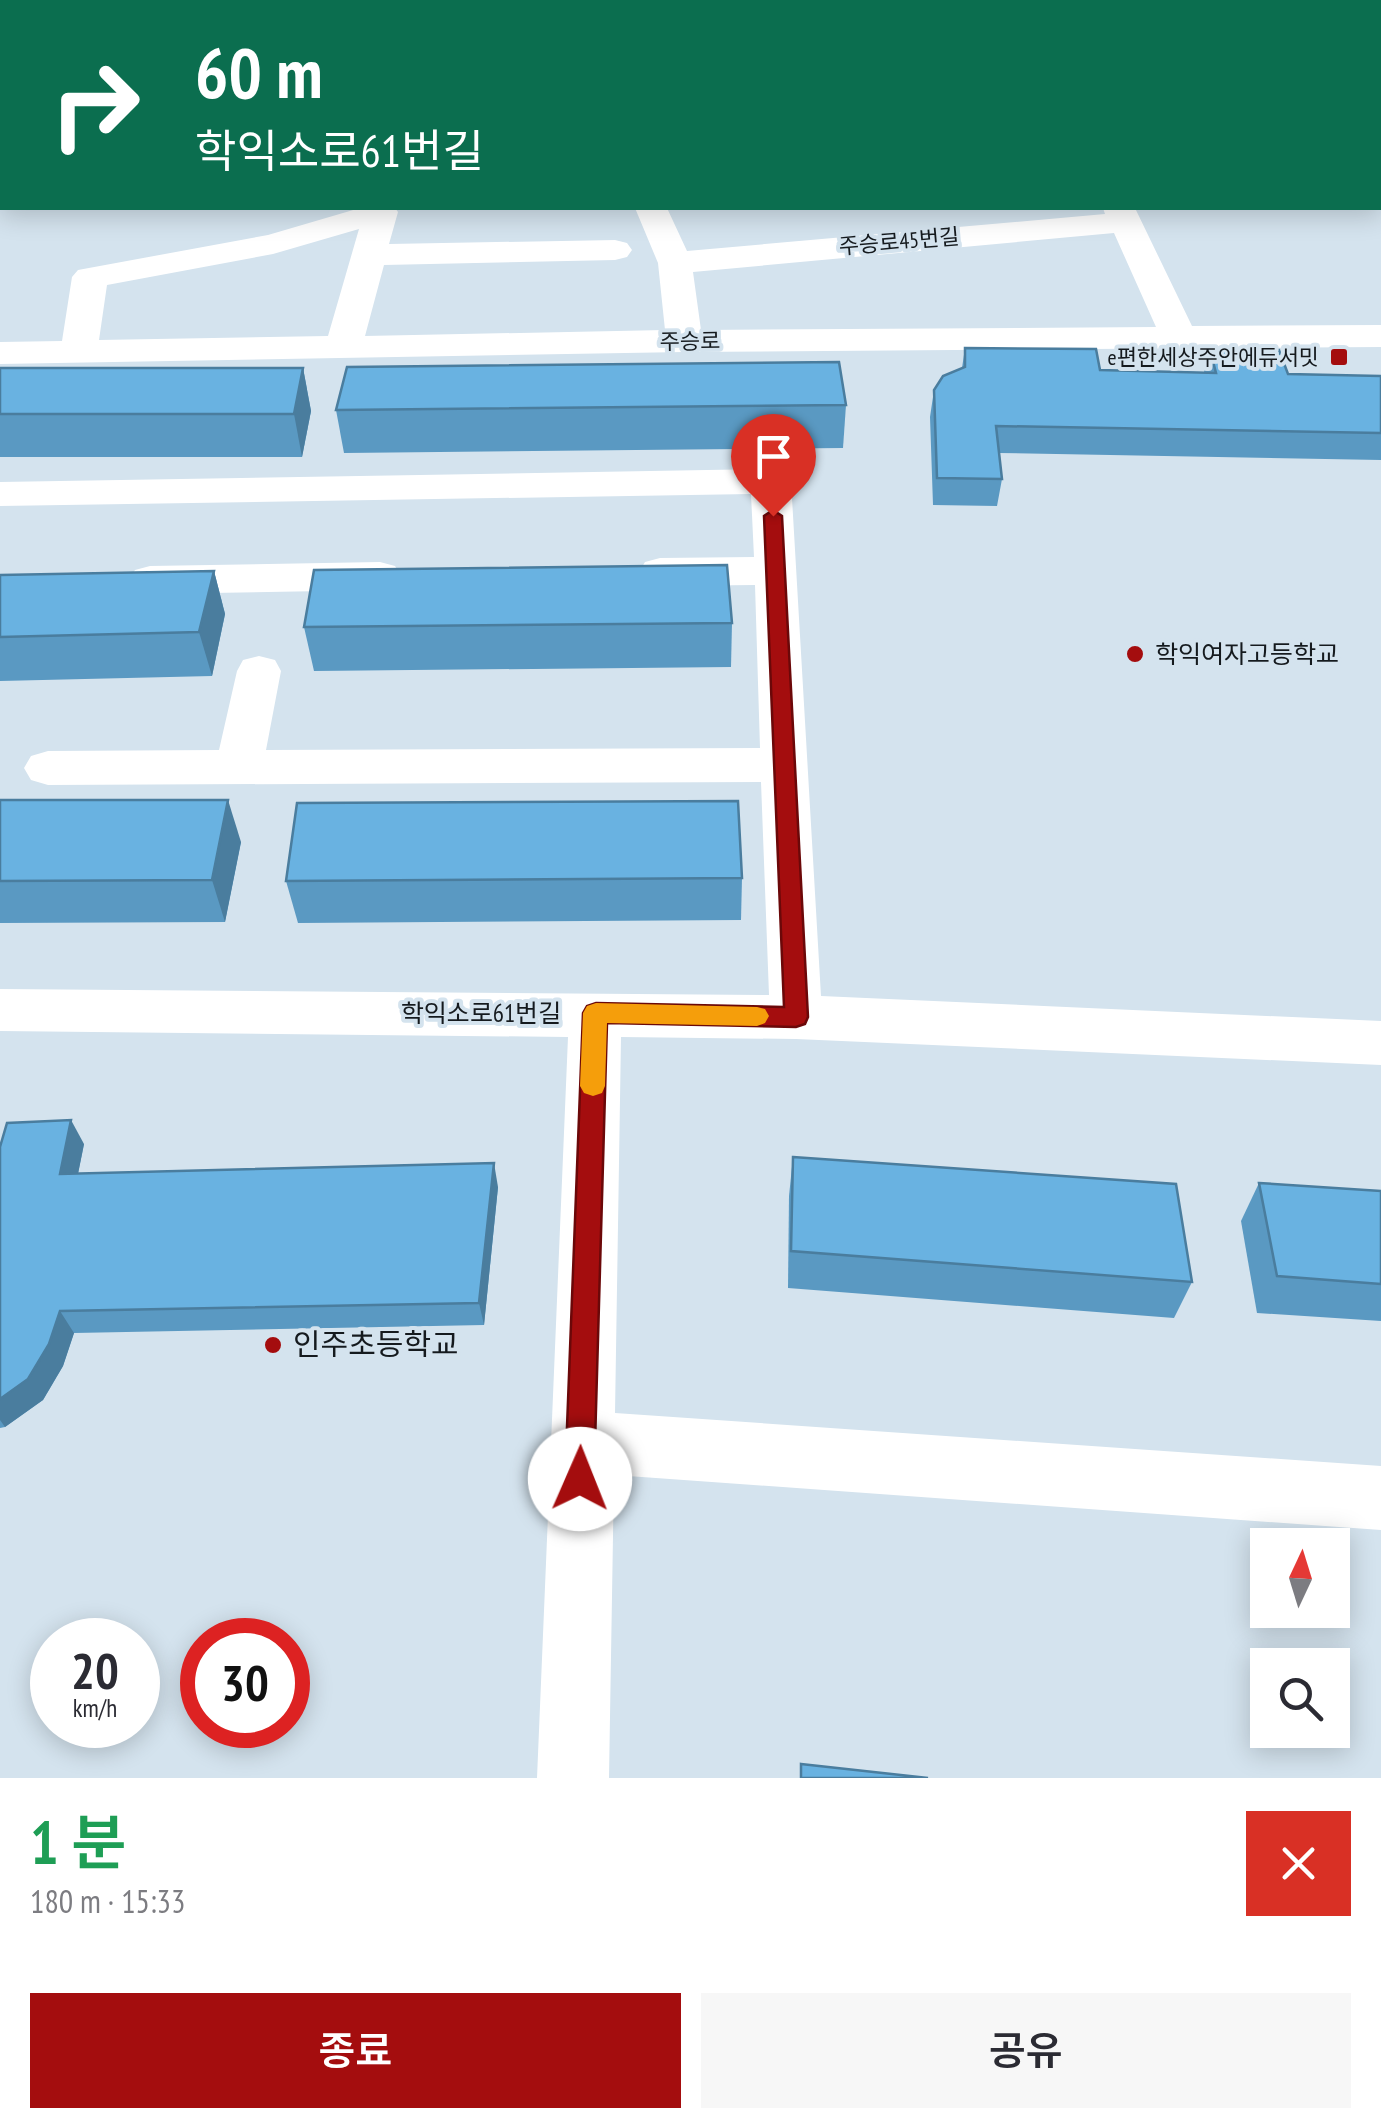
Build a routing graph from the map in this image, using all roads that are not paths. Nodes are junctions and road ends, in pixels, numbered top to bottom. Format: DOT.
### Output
graph roads {
  1 [pos="382,210"];
  2 [pos="652,210"];
  3 [pos="857,210"];
  4 [pos="1121,215"];
  5 [pos="873,243"];
  6 [pos="615,250"];
  7 [pos="369,255"];
  8 [pos="675,263"];
  9 [pos="1178,336"];
  10 [pos="1381,336"];
  11 [pos="684,341"];
  12 [pos="343,349"];
  13 [pos="79,352"];
  14 [pos="0,353"];
  15 [pos="0,494"];
  16 [pos="773,570"];
  17 [pos="614,573"];
  18 [pos="416,576"];
  19 [pos="119,580"];
  20 [pos="259,671"];
  21 [pos="784,764"];
  22 [pos="239,767"];
  23 [pos="48,768"];
  24 [pos="0,1010"];
  25 [pos="596,1013"];
  26 [pos="796,1017"];
  27 [pos="1381,1043"];
  28 [pos="580,1442"];
  29 [pos="1381,1498"];
  30 [pos="573,1778"];
  1 -- 7 [label="street"];
  1 -- 13 [label="street"];
  2 -- 8 [label="street"];
  3 -- 5 [label="street"];
  4 -- 5 [label="street, 주승로45번길"];
  4 -- 9 [label="street, 주승로45번길"];
  5 -- 8 [label="street, 주승로45번길"];
  6 -- 7 [label="street"];
  7 -- 12 [label="street"];
  8 -- 11 [label="street"];
  9 -- 10 [label="street, 주승로"];
  9 -- 11 [label="street, 주승로"];
  11 -- 12 [label="street, 주승로"];
  12 -- 13 [label="street, 주승로"];
  13 -- 14 [label="street, 주승로"];
  15 -- 21 [label="street"];
  16 -- 17 [label="street"];
  18 -- 19 [label="street"];
  20 -- 22 [label="street"];
  21 -- 22 [label="street"];
  21 -- 26 [label="street"];
  22 -- 23 [label="street"];
  24 -- 25 [label="street, 학익소로61번길"];
  25 -- 26 [label="street, 학익소로61번길"];
  25 -- 28 [label="street"];
  26 -- 27 [label="street, 학익소로61번길"];
  28 -- 29 [label="street"];
  28 -- 30 [label="street"];
}
